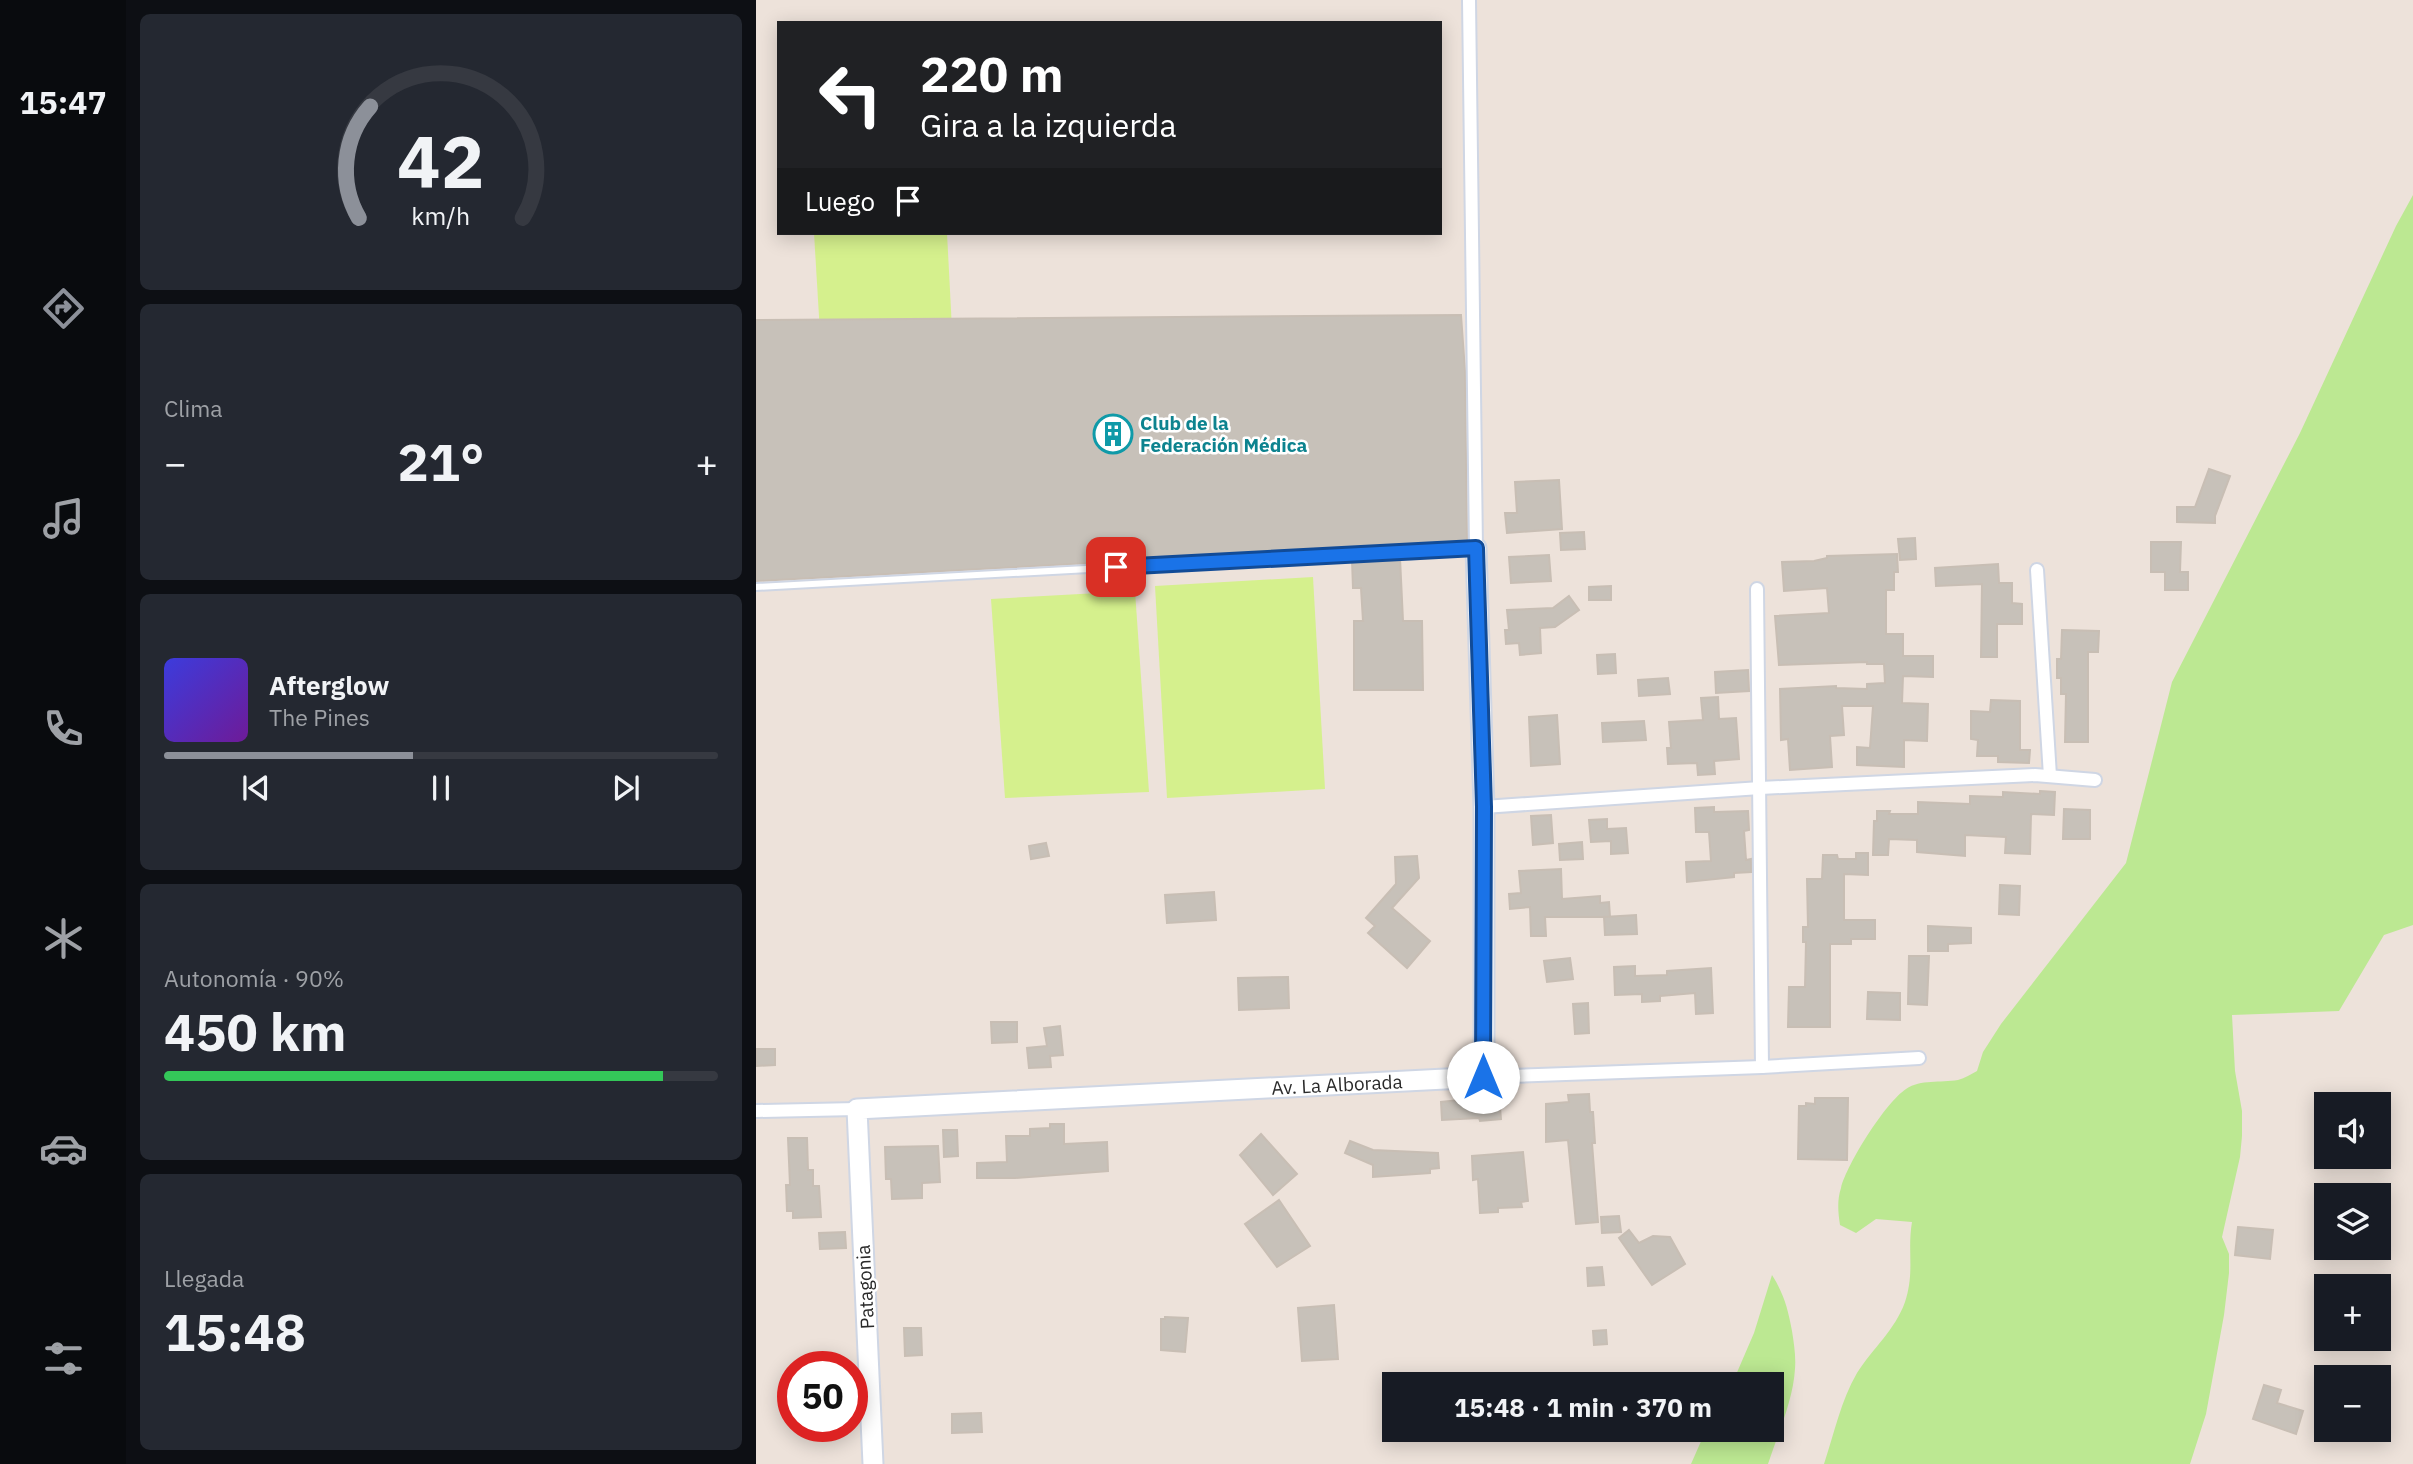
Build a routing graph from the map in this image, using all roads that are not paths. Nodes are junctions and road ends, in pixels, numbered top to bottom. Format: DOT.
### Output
graph roads {
  1 [pos="1469,0"];
  2 [pos="1476,548"];
  3 [pos="2038,570"];
  4 [pos="756,587"];
  5 [pos="1758,589"];
  6 [pos="2050,776"];
  7 [pos="2095,780"];
  8 [pos="1760,788"];
  9 [pos="1484,807"];
  10 [pos="1919,1058"];
  11 [pos="1762,1067"];
  12 [pos="1483,1077"];
  13 [pos="857,1109"];
  14 [pos="756,1111"];
  15 [pos="873,1464"];
  1 -- 2 [label="street"];
  2 -- 4 [label="lane"];
  2 -- 9 [label="main road"];
  3 -- 6 [label="street"];
  5 -- 8 [label="street"];
  6 -- 7 [label="street"];
  6 -- 8 [label="street"];
  8 -- 9 [label="street"];
  8 -- 11 [label="street"];
  9 -- 12 [label="main road"];
  10 -- 11 [label="street, Av. La Alborada"];
  11 -- 12 [label="street, Av. La Alborada"];
  12 -- 13 [label="main road, Av. La Alborada"];
  13 -- 14 [label="street, Av. La Alborada"];
  13 -- 15 [label="main road, Patagonia"];
}
